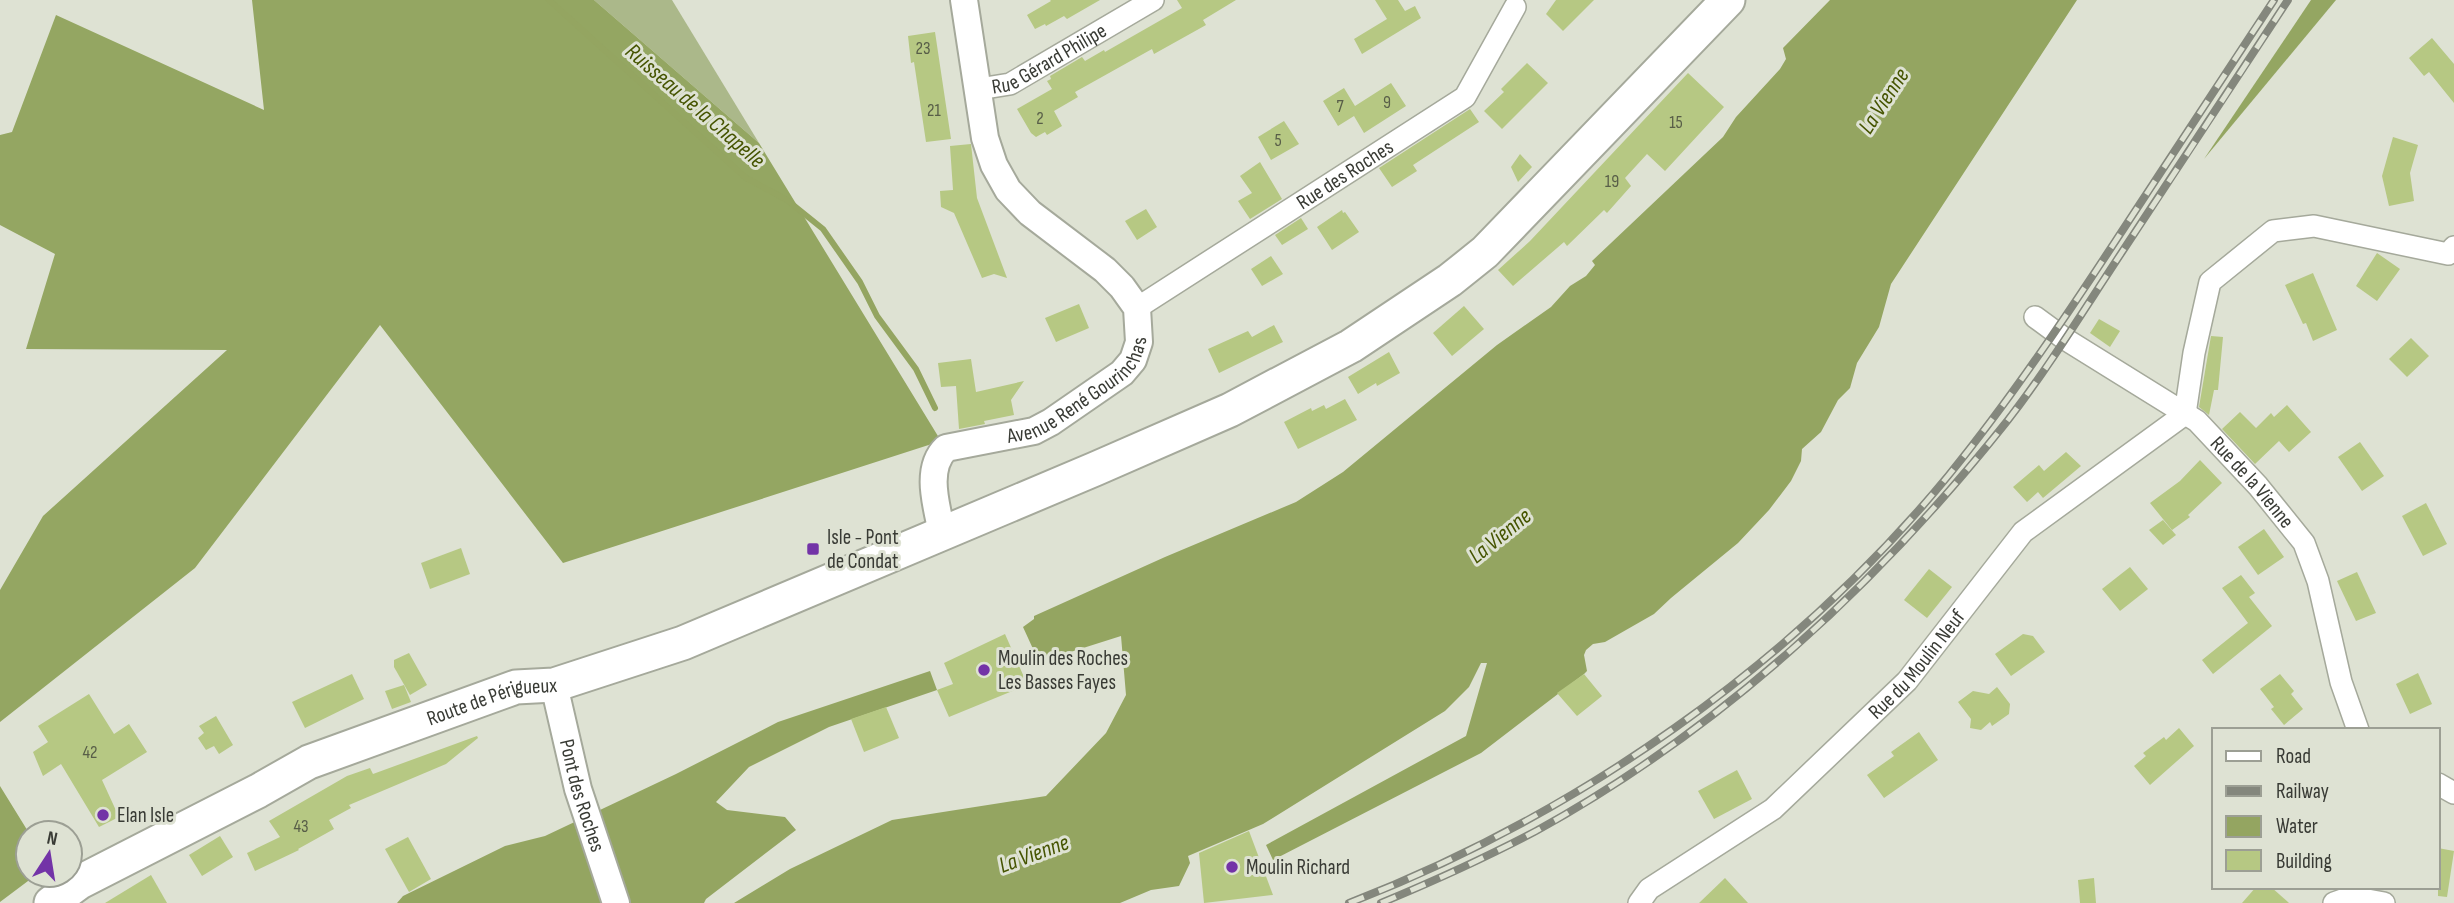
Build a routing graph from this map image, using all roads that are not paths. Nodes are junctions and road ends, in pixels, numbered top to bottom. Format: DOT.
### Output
graph roads {
  1 [pos="964,0"];
  2 [pos="1153,0"];
  3 [pos="1728,0"];
  4 [pos="1515,7"];
  5 [pos="979,89"];
  6 [pos="2454,247"];
  7 [pos="1137,308"];
  8 [pos="2035,317"];
  9 [pos="2185,414"];
  10 [pos="942,533"];
  11 [pos="554,685"];
  12 [pos="2357,728"];
  13 [pos="51,903"];
  14 [pos="616,903"];
  15 [pos="1639,903"];
  16 [pos="2334,903"];
  17 [pos="2384,903"];
  1 -- 5 [label="street, Avenue René Gourinchas"];
  2 -- 5 [label="street, Rue Gérard Philipe"];
  3 -- 10 [label="main road, Route de Périgueux"];
  4 -- 7 [label="street, Rue des Roches"];
  5 -- 7 [label="street, Avenue René Gourinchas"];
  6 -- 9 [label="street"];
  7 -- 10 [label="street, Avenue René Gourinchas"];
  8 -- 9 [label="street, Rue de la Vienne"];
  9 -- 12 [label="street, Rue de la Vienne"];
  9 -- 15 [label="street, Rue du Moulin Neuf"];
  10 -- 11 [label="main road, Route de Périgueux"];
  11 -- 13 [label="main road, Route de Périgueux"];
  11 -- 14 [label="street, Pont des Roches"];
  16 -- 17 [label="street"];
}
